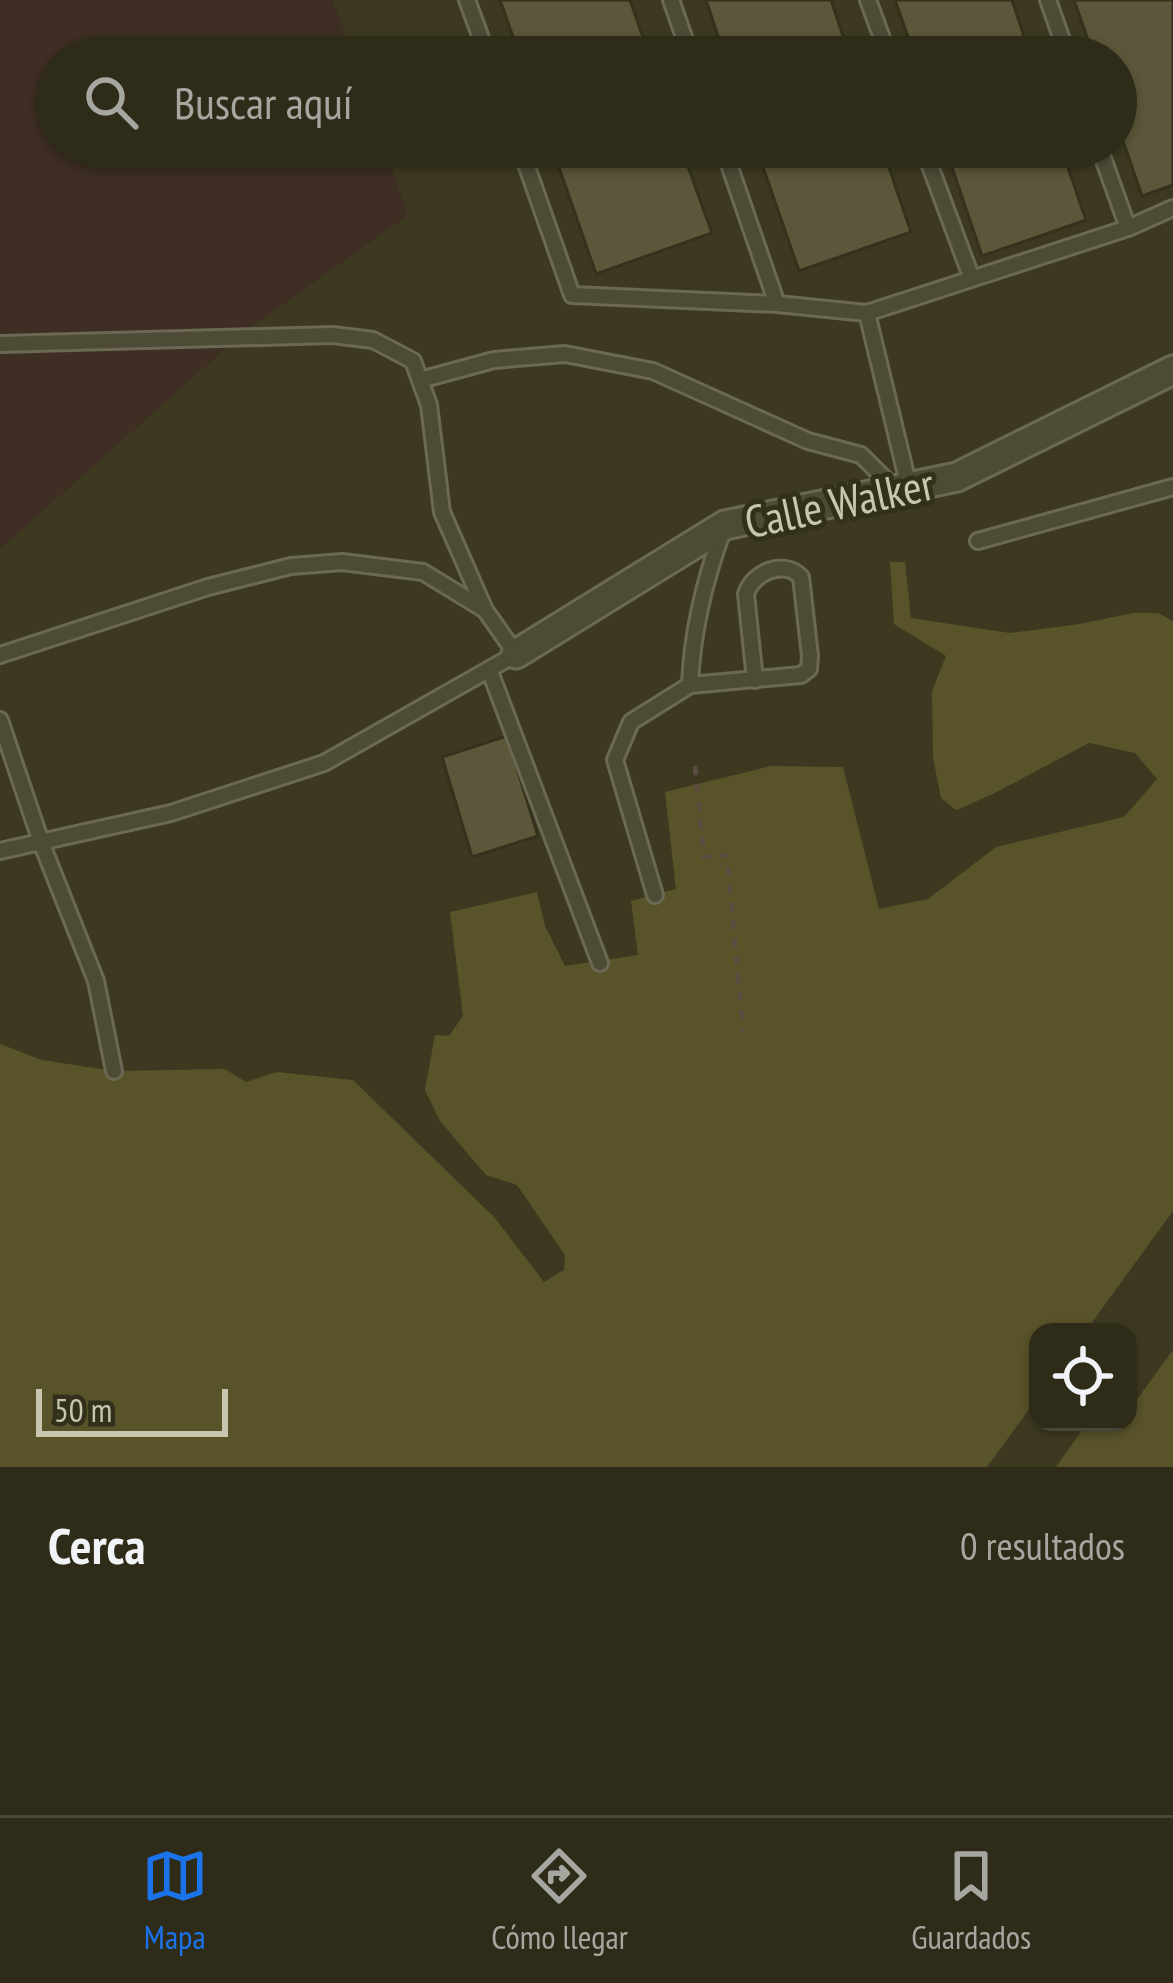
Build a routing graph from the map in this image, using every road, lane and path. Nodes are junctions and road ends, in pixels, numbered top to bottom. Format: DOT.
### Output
graph roads {
  1 [pos="467,0"];
  2 [pos="671,0"];
  3 [pos="868,0"];
  4 [pos="1048,0"];
  5 [pos="480,36"];
  6 [pos="684,36"];
  7 [pos="882,36"];
  8 [pos="1061,36"];
  9 [pos="527,168"];
  10 [pos="730,168"];
  11 [pos="931,168"];
  12 [pos="1107,168"];
  13 [pos="1173,208"];
  14 [pos="1128,228"];
  15 [pos="972,280"];
  16 [pos="777,304"];
  17 [pos="867,313"];
  18 [pos="0,344"];
  19 [pos="1173,370"];
  20 [pos="420,380"];
  21 [pos="1173,487"];
  22 [pos="902,488"];
  23 [pos="725,525"];
  24 [pos="978,541"];
  25 [pos="485,610"];
  26 [pos="516,654"];
  27 [pos="0,656"];
  28 [pos="489,669"];
  29 [pos="755,680"];
  30 [pos="690,685"];
  31 [pos="0,720"];
  32 [pos="695,766"];
  33 [pos="41,842"];
  34 [pos="0,851"];
  35 [pos="655,895"];
  36 [pos="600,963"];
  37 [pos="742,1031"];
  38 [pos="114,1071"];
  1 -- 5 [label="lane"];
  2 -- 6 [label="lane"];
  3 -- 7 [label="lane"];
  4 -- 8 [label="lane"];
  9 -- 16 [label="lane"];
  10 -- 16 [label="lane"];
  11 -- 15 [label="lane"];
  12 -- 14 [label="lane"];
  13 -- 14 [label="lane"];
  14 -- 15 [label="lane"];
  15 -- 17 [label="lane"];
  16 -- 17 [label="lane"];
  17 -- 22 [label="lane"];
  18 -- 20 [label="lane"];
  19 -- 22 [label="street, Calle Walker"];
  20 -- 22 [label="lane"];
  20 -- 25 [label="lane"];
  21 -- 24 [label="lane"];
  22 -- 23 [label="street, Calle Walker"];
  23 -- 26 [label="street, Calle Walker"];
  23 -- 30 [label="lane"];
  25 -- 26 [label="lane"];
  25 -- 27 [label="lane"];
  26 -- 28 [label="lane"];
  28 -- 33 [label="lane"];
  28 -- 36 [label="lane"];
  29 -- 29 [label="lane"];
  29 -- 30 [label="lane"];
  30 -- 35 [label="lane"];
  31 -- 33 [label="lane"];
  32 -- 37 [label="path"];
  33 -- 34 [label="lane"];
  33 -- 38 [label="lane"];
}
